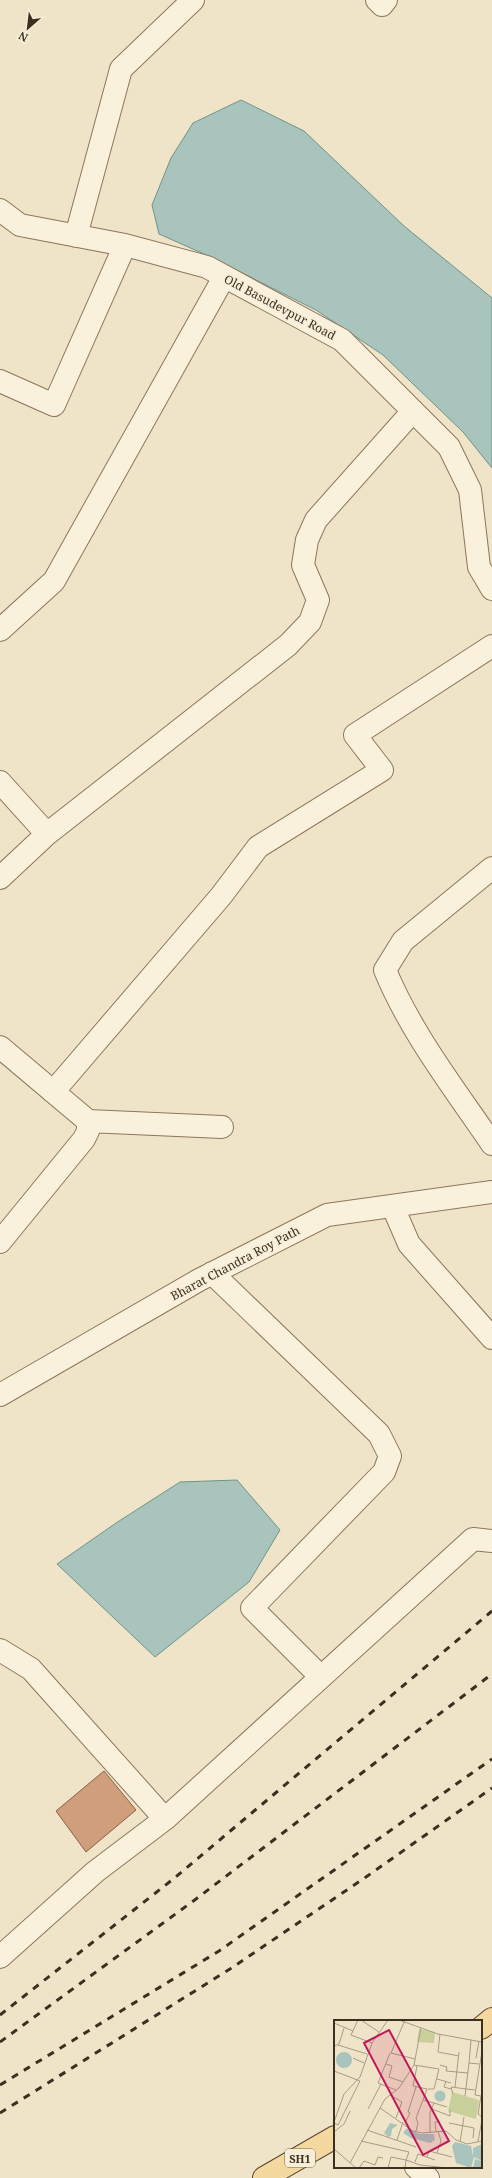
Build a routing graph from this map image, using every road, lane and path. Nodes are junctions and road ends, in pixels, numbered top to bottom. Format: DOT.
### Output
graph roads {
  1 [pos="193,0"];
  2 [pos="377,0"];
  3 [pos="386,0"];
  4 [pos="0,210"];
  5 [pos="76,236"];
  6 [pos="125,245"];
  7 [pos="224,276"];
  8 [pos="0,381"];
  9 [pos="413,411"];
  10 [pos="492,589"];
  11 [pos="0,630"];
  12 [pos="492,646"];
  13 [pos="0,782"];
  14 [pos="47,834"];
  15 [pos="492,868"];
  16 [pos="0,878"];
  17 [pos="0,1047"];
  18 [pos="53,1092"];
  19 [pos="88,1121"];
  20 [pos="222,1127"];
  21 [pos="492,1144"];
  22 [pos="492,1192"];
  23 [pos="393,1207"];
  24 [pos="0,1242"];
  25 [pos="212,1273"];
  26 [pos="492,1338"];
  27 [pos="0,1395"];
  28 [pos="492,1541"];
  29 [pos="0,1650"];
  30 [pos="321,1677"];
  31 [pos="165,1819"];
  32 [pos="0,1957"];
  33 [pos="492,2019"];
  34 [pos="482,2027"];
  35 [pos="334,2139"];
  36 [pos="417,2168"];
  37 [pos="264,2178"];
  38 [pos="428,2178"];
  1 -- 5 [label="street"];
  2 -- 3 [label="street"];
  4 -- 5 [label="street, Old Basudevpur Road"];
  5 -- 6 [label="street, Old Basudevpur Road"];
  6 -- 7 [label="street, Old Basudevpur Road"];
  6 -- 8 [label="street"];
  7 -- 9 [label="street, Old Basudevpur Road"];
  7 -- 11 [label="street"];
  9 -- 10 [label="street, Old Basudevpur Road"];
  9 -- 14 [label="street"];
  12 -- 18 [label="street"];
  13 -- 14 [label="street"];
  14 -- 16 [label="street"];
  15 -- 21 [label="street"];
  17 -- 18 [label="street"];
  18 -- 19 [label="street"];
  19 -- 20 [label="street"];
  19 -- 24 [label="street"];
  22 -- 23 [label="street, Bharat Chandra Roy Path"];
  23 -- 25 [label="street, Bharat Chandra Roy Path"];
  23 -- 26 [label="street"];
  25 -- 27 [label="street, Bharat Chandra Roy Path"];
  25 -- 30 [label="street"];
  28 -- 30 [label="street"];
  29 -- 31 [label="street"];
  30 -- 31 [label="street"];
  31 -- 32 [label="street"];
  33 -- 34 [label="main road"];
  35 -- 37 [label="main road, SH1"];
  36 -- 38 [label="street"];
}
